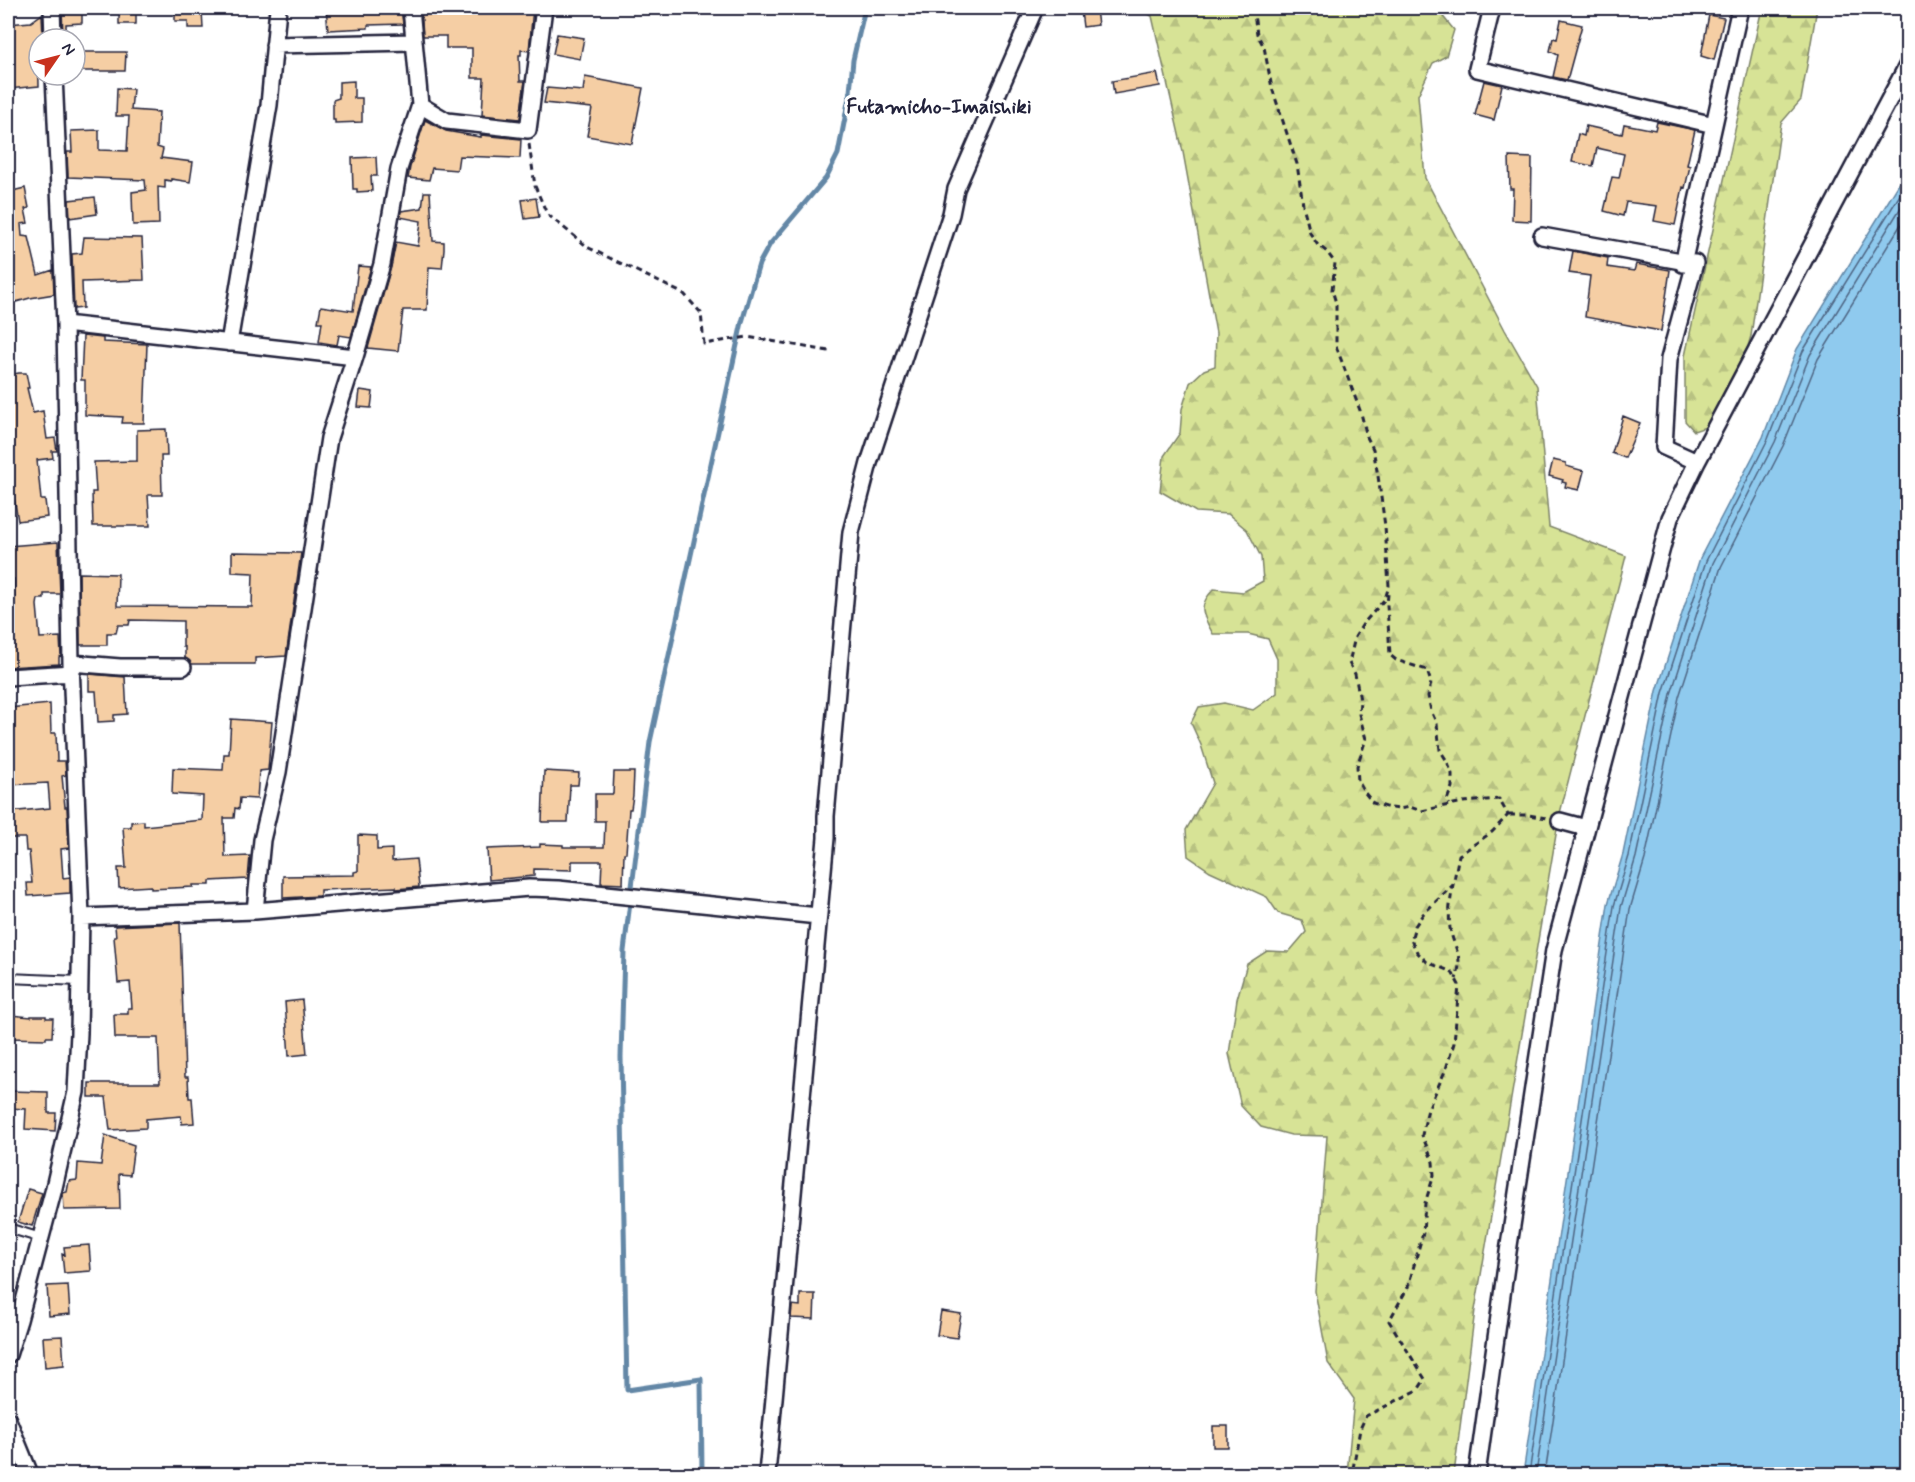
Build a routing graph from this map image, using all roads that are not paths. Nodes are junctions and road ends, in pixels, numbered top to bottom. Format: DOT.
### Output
graph roads {
  1 [pos="52,8"];
  2 [pos="278,8"];
  3 [pos="411,8"];
  4 [pos="544,8"];
  5 [pos="1035,8"];
  6 [pos="1492,8"];
  7 [pos="1740,8"];
  8 [pos="53,27"];
  9 [pos="413,42"];
  10 [pos="274,45"];
  11 [pos="1908,64"];
  12 [pos="55,87"];
  13 [pos="420,105"];
  14 [pos="1714,125"];
  15 [pos="1542,236"];
  16 [pos="1695,263"];
  17 [pos="65,324"];
  18 [pos="229,343"];
  19 [pos="355,357"];
  20 [pos="1697,462"];
  21 [pos="183,667"];
  22 [pos="71,668"];
  23 [pos="8,677"];
  24 [pos="1560,821"];
  25 [pos="1586,828"];
  26 [pos="255,911"];
  27 [pos="81,916"];
  28 [pos="818,916"];
  29 [pos="8,978"];
  30 [pos="80,981"];
  31 [pos="8,1228"];
  32 [pos="41,1238"];
  33 [pos="8,1355"];
  34 [pos="8,1420"];
  35 [pos="30,1474"];
  36 [pos="767,1474"];
  37 [pos="1477,1474"];
  1 -- 8 [label="street"];
  2 -- 10 [label="street"];
  3 -- 9 [label="street"];
  4 -- 13 [label="street"];
  5 -- 28 [label="street"];
  6 -- 14 [label="street"];
  7 -- 14 [label="street"];
  9 -- 10 [label="street"];
  9 -- 13 [label="street"];
  10 -- 18 [label="street"];
  11 -- 20 [label="street"];
  12 -- 17 [label="street"];
  13 -- 19 [label="street"];
  14 -- 16 [label="street"];
  15 -- 16 [label="street"];
  16 -- 20 [label="street"];
  17 -- 18 [label="street"];
  17 -- 22 [label="street"];
  18 -- 19 [label="street"];
  19 -- 26 [label="street"];
  20 -- 25 [label="street"];
  21 -- 22 [label="street"];
  22 -- 23 [label="street"];
  22 -- 27 [label="street"];
  24 -- 25 [label="street"];
  25 -- 37 [label="street"];
  26 -- 27 [label="street"];
  26 -- 28 [label="street"];
  27 -- 30 [label="street"];
  28 -- 36 [label="street"];
  29 -- 30 [label="lane"];
  30 -- 32 [label="street"];
  31 -- 32 [label="lane"];
  32 -- 33 [label="street"];
  34 -- 35 [label="street"];
}
